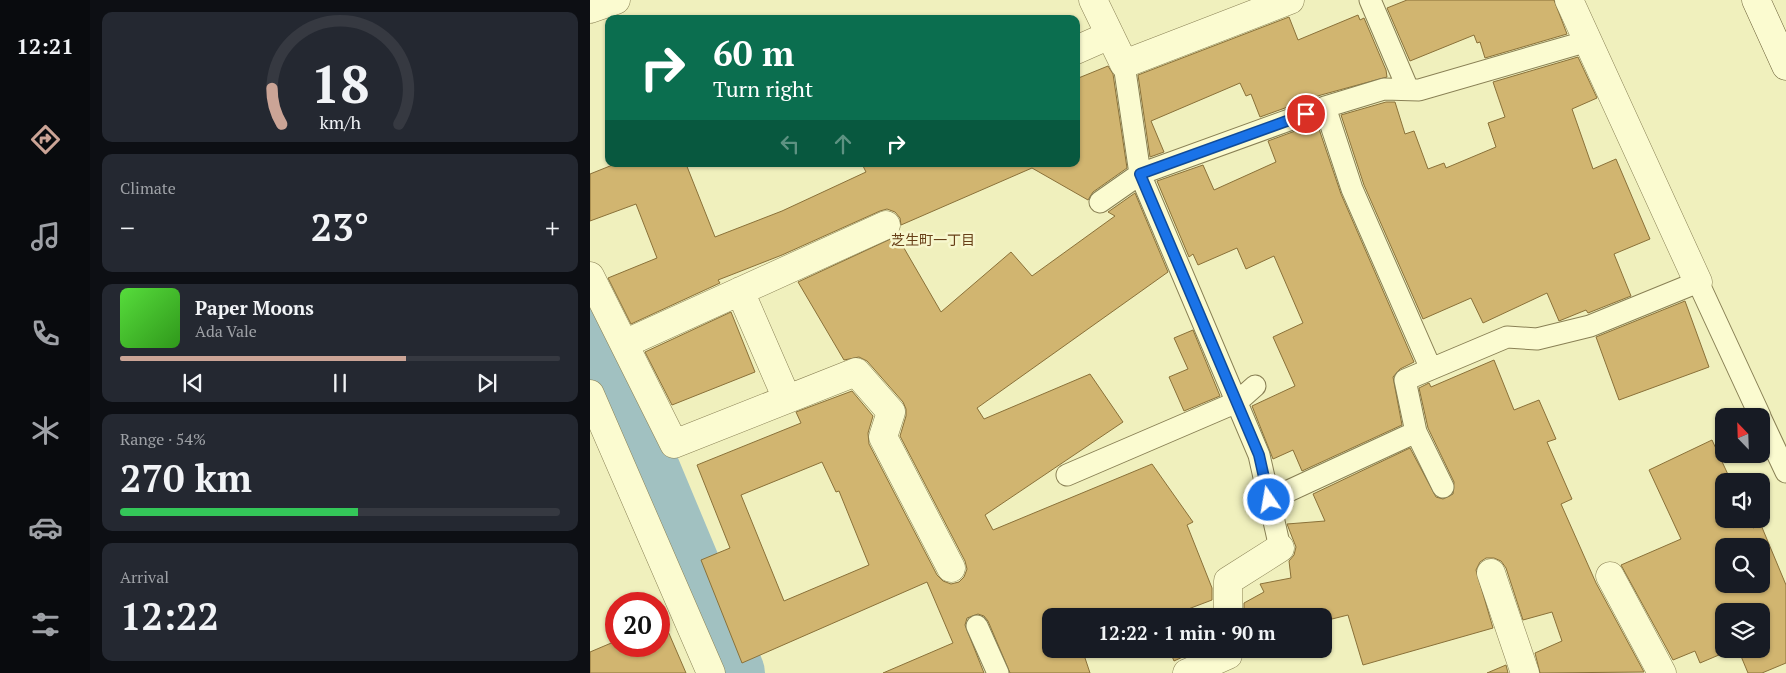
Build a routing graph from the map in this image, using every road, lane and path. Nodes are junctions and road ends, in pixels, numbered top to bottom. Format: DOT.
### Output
graph roads {
  1 [pos="616,0"];
  2 [pos="1093,0"];
  3 [pos="1290,0"];
  4 [pos="1370,0"];
  5 [pos="1569,0"];
  6 [pos="1756,0"];
  7 [pos="590,9"];
  8 [pos="1110,35"];
  9 [pos="1588,41"];
  10 [pos="1080,48"];
  11 [pos="1124,64"];
  12 [pos="1786,66"];
  13 [pos="1408,89"];
  14 [pos="1325,107"];
  15 [pos="1140,174"];
  16 [pos="1100,202"];
  17 [pos="886,225"];
  18 [pos="590,276"];
  19 [pos="1698,282"];
  20 [pos="740,291"];
  21 [pos="624,344"];
  22 [pos="1431,369"];
  23 [pos="1256,386"];
  24 [pos="787,399"];
  25 [pos="1236,402"];
  26 [pos="592,405"];
  27 [pos="1757,408"];
  28 [pos="1416,432"];
  29 [pos="1770,437"];
  30 [pos="1786,472"];
  31 [pos="1067,475"];
  32 [pos="1443,487"];
  33 [pos="1269,500"];
  34 [pos="1280,548"];
  35 [pos="951,568"];
  36 [pos="1491,573"];
  37 [pos="1610,576"];
  38 [pos="1228,608"];
  39 [pos="977,626"];
  40 [pos="1221,658"];
  41 [pos="711,673"];
  42 [pos="998,673"];
  43 [pos="1187,673"];
  44 [pos="1525,673"];
  45 [pos="1662,673"];
  1 -- 7 [label="street"];
  2 -- 8 [label="street"];
  3 -- 11 [label="street"];
  4 -- 13 [label="lane"];
  5 -- 9 [label="street"];
  6 -- 12 [label="street"];
  8 -- 10 [label="street"];
  8 -- 11 [label="street"];
  9 -- 13 [label="lane"];
  9 -- 19 [label="street"];
  11 -- 15 [label="lane"];
  13 -- 14 [label="lane"];
  14 -- 15 [label="lane"];
  14 -- 22 [label="lane"];
  15 -- 16 [label="lane"];
  15 -- 25 [label="lane"];
  17 -- 20 [label="street"];
  18 -- 21 [label="street"];
  19 -- 22 [label="lane"];
  19 -- 27 [label="lane"];
  20 -- 21 [label="street"];
  20 -- 24 [label="street"];
  21 -- 24 [label="street"];
  22 -- 28 [label="lane"];
  23 -- 25 [label="lane"];
  24 -- 35 [label="street"];
  25 -- 31 [label="lane"];
  25 -- 33 [label="lane"];
  26 -- 41 [label="street"];
  28 -- 32 [label="lane"];
  28 -- 33 [label="lane"];
  29 -- 30 [label="lane"];
  33 -- 34 [label="lane"];
  34 -- 38 [label="street"];
  36 -- 44 [label="street"];
  37 -- 45 [label="street"];
  39 -- 42 [label="lane"];
  40 -- 43 [label="street"];
}
